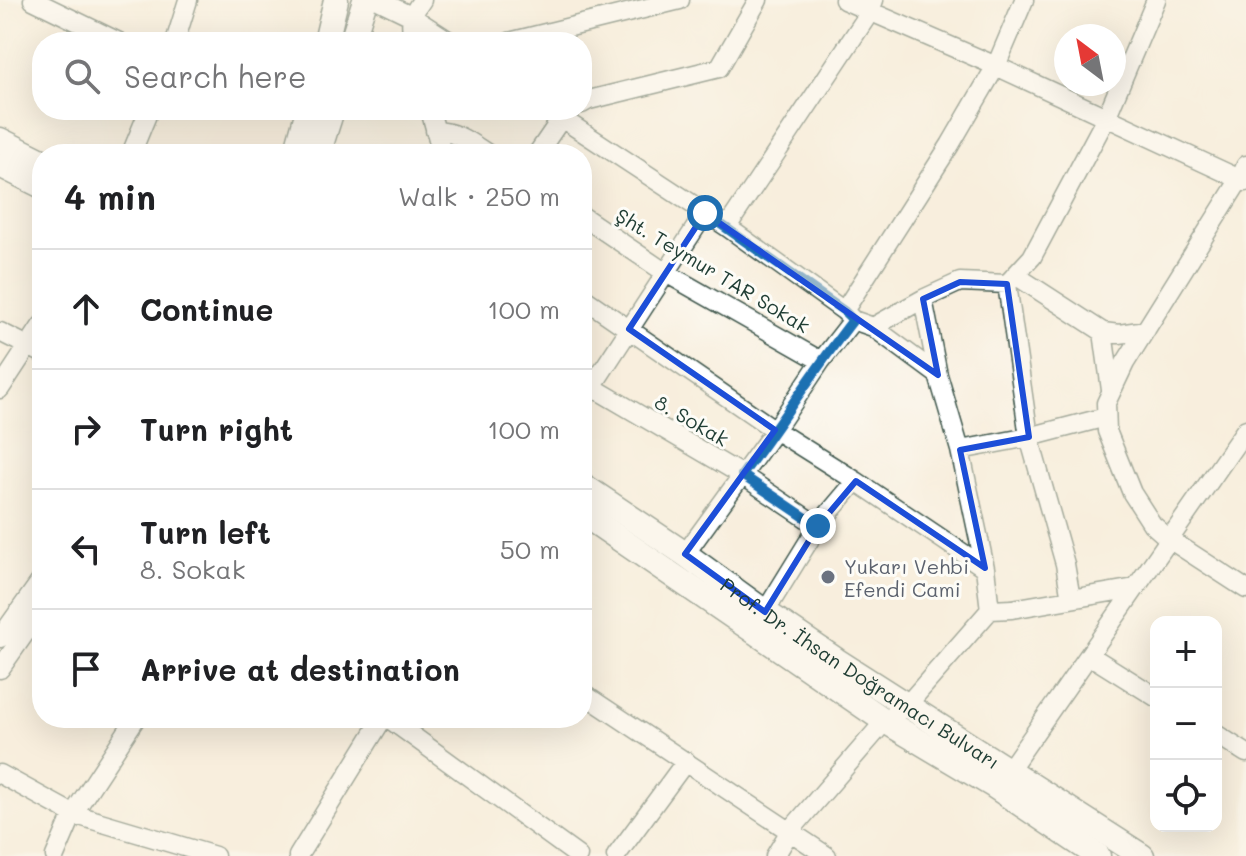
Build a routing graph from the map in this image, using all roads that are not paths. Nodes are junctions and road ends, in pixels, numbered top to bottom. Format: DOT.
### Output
graph roads {
  1 [pos="33,0"];
  2 [pos="188,0"];
  3 [pos="336,0"];
  4 [pos="365,0"];
  5 [pos="378,0"];
  6 [pos="422,0"];
  7 [pos="758,0"];
  8 [pos="844,0"];
  9 [pos="1024,0"];
  10 [pos="1156,0"];
  11 [pos="672,1"];
  12 [pos="872,6"];
  13 [pos="411,16"];
  14 [pos="99,32"];
  15 [pos="178,32"];
  16 [pos="328,32"];
  17 [pos="355,32"];
  18 [pos="411,32"];
  19 [pos="436,32"];
  20 [pos="549,32"];
  21 [pos="996,66"];
  22 [pos="592,99"];
  23 [pos="1106,118"];
  24 [pos="145,120"];
  25 [pos="305,120"];
  26 [pos="329,120"];
  27 [pos="432,120"];
  28 [pos="557,120"];
  29 [pos="571,120"];
  30 [pos="435,131"];
  31 [pos="0,140"];
  32 [pos="135,144"];
  33 [pos="299,144"];
  34 [pos="321,144"];
  35 [pos="439,144"];
  36 [pos="472,144"];
  37 [pos="543,144"];
  38 [pos="32,156"];
  39 [pos="0,165"];
  40 [pos="1244,176"];
  41 [pos="32,181"];
  42 [pos="705,213"];
  43 [pos="592,223"];
  44 [pos="727,227"];
  45 [pos="666,273"];
  46 [pos="1011,280"];
  47 [pos="923,299"];
  48 [pos="592,304"];
  49 [pos="849,315"];
  50 [pos="873,327"];
  51 [pos="629,329"];
  52 [pos="1146,330"];
  53 [pos="0,332"];
  54 [pos="1103,332"];
  55 [pos="32,348"];
  56 [pos="32,354"];
  57 [pos="821,361"];
  58 [pos="938,375"];
  59 [pos="592,380"];
  60 [pos="0,389"];
  61 [pos="1111,392"];
  62 [pos="592,394"];
  63 [pos="1106,417"];
  64 [pos="1246,429"];
  65 [pos="775,430"];
  66 [pos="1029,437"];
  67 [pos="960,450"];
  68 [pos="742,475"];
  69 [pos="856,481"];
  70 [pos="592,492"];
  71 [pos="592,520"];
  72 [pos="818,526"];
  73 [pos="1169,539"];
  74 [pos="685,554"];
  75 [pos="985,568"];
  76 [pos="1135,588"];
  77 [pos="1246,589"];
  78 [pos="32,593"];
  79 [pos="1071,599"];
  80 [pos="990,610"];
  81 [pos="765,612"];
  82 [pos="32,623"];
  83 [pos="0,638"];
  84 [pos="1089,655"];
  85 [pos="0,669"];
  86 [pos="1150,693"];
  87 [pos="592,700"];
  88 [pos="907,705"];
  89 [pos="885,721"];
  90 [pos="129,728"];
  91 [pos="380,728"];
  92 [pos="400,728"];
  93 [pos="1222,738"];
  94 [pos="1246,753"];
  95 [pos="686,761"];
  96 [pos="1009,770"];
  97 [pos="0,774"];
  98 [pos="73,814"];
  99 [pos="790,831"];
  100 [pos="205,855"];
  101 [pos="55,856"];
  102 [pos="298,856"];
  103 [pos="578,856"];
  104 [pos="616,856"];
  105 [pos="775,856"];
  106 [pos="827,856"];
  107 [pos="1098,856"];
  108 [pos="1142,856"];
  1 -- 14 [label="street"];
  2 -- 15 [label="street"];
  3 -- 16 [label="main road"];
  4 -- 17 [label="main road"];
  5 -- 13 [label="street"];
  6 -- 13 [label="street"];
  7 -- 22 [label="street"];
  8 -- 12 [label="street"];
  9 -- 21 [label="street"];
  10 -- 23 [label="street"];
  11 -- 20 [label="street"];
  12 -- 21 [label="street"];
  12 -- 44 [label="street"];
  13 -- 18 [label="street"];
  13 -- 19 [label="street"];
  21 -- 23 [label="street"];
  21 -- 49 [label="street"];
  23 -- 40 [label="street"];
  23 -- 46 [label="street"];
  24 -- 32 [label="street"];
  25 -- 33 [label="main road"];
  26 -- 34 [label="main road"];
  27 -- 30 [label="street"];
  28 -- 37 [label="street"];
  29 -- 42 [label="street"];
  30 -- 35 [label="street"];
  30 -- 36 [label="street"];
  31 -- 38 [label="main road"];
  39 -- 41 [label="main road"];
  40 -- 52 [label="street"];
  42 -- 44 [label="street"];
  42 -- 45 [label="street"];
  43 -- 45 [label="street, Şht. Teymur TAR Sokak"];
  44 -- 49 [label="street"];
  45 -- 51 [label="street"];
  45 -- 57 [label="street, Şht. Teymur TAR Sokak"];
  46 -- 47 [label="street"];
  46 -- 54 [label="street"];
  46 -- 66 [label="street"];
  47 -- 50 [label="street"];
  47 -- 58 [label="street"];
  48 -- 51 [label="street"];
  49 -- 50 [label="street"];
  49 -- 57 [label="street"];
  50 -- 58 [label="street"];
  51 -- 59 [label="street"];
  51 -- 65 [label="street"];
  52 -- 54 [label="street"];
  52 -- 61 [label="street"];
  53 -- 55 [label="street"];
  54 -- 61 [label="street"];
  56 -- 60 [label="street"];
  57 -- 65 [label="street"];
  58 -- 67 [label="street"];
  61 -- 63 [label="street"];
  62 -- 68 [label="street, 8. Sokak"];
  63 -- 66 [label="street"];
  63 -- 73 [label="street"];
  64 -- 73 [label="street"];
  65 -- 68 [label="street"];
  65 -- 69 [label="street"];
  66 -- 67 [label="street"];
  66 -- 79 [label="street"];
  67 -- 75 [label="street"];
  68 -- 72 [label="street, 8. Sokak"];
  68 -- 74 [label="street"];
  69 -- 72 [label="street"];
  69 -- 75 [label="street"];
  70 -- 74 [label="main road, Prof. Dr. İhsan Doğramacı Bulvarı"];
  71 -- 89 [label="main road, Prof. Dr. İhsan Doğramacı Bulvarı"];
  72 -- 81 [label="street"];
  73 -- 76 [label="street"];
  73 -- 77 [label="street"];
  74 -- 81 [label="main road, Prof. Dr. İhsan Doğramacı Bulvarı"];
  75 -- 80 [label="street"];
  76 -- 79 [label="street"];
  76 -- 84 [label="street"];
  78 -- 83 [label="street"];
  79 -- 80 [label="street"];
  80 -- 88 [label="street"];
  81 -- 88 [label="main road, Prof. Dr. İhsan Doğramacı Bulvarı"];
  82 -- 85 [label="street"];
  84 -- 86 [label="street"];
  84 -- 96 [label="street"];
  87 -- 95 [label="street"];
  88 -- 89 [label="street"];
  88 -- 96 [label="main road, Prof. Dr. İhsan Doğramacı Bulvarı"];
  89 -- 99 [label="street"];
  89 -- 107 [label="main road, Prof. Dr. İhsan Doğramacı Bulvarı"];
  90 -- 98 [label="street"];
  91 -- 102 [label="street"];
  92 -- 103 [label="street"];
  93 -- 94 [label="street"];
  95 -- 99 [label="street"];
  95 -- 104 [label="street"];
  96 -- 108 [label="main road, Prof. Dr. İhsan Doğramacı Bulvarı"];
  97 -- 98 [label="street"];
  98 -- 100 [label="street"];
  98 -- 101 [label="street"];
  99 -- 105 [label="street"];
  99 -- 106 [label="street"];
}
